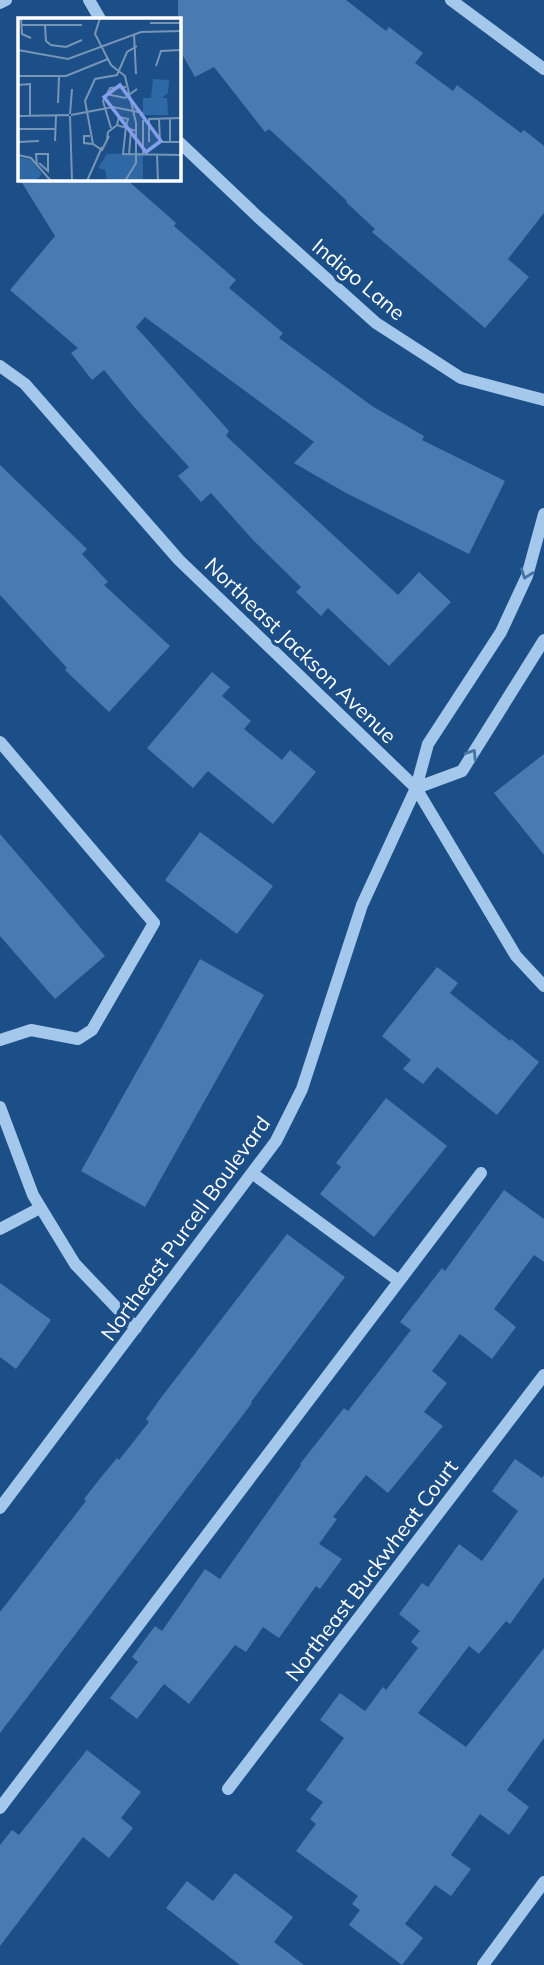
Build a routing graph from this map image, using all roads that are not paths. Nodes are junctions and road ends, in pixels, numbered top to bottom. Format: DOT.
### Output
graph roads {
  1 [pos="6,0"];
  2 [pos="89,0"];
  3 [pos="451,0"];
  4 [pos="0,3"];
  5 [pos="99,18"];
  6 [pos="544,69"];
  7 [pos="180,143"];
  8 [pos="0,366"];
  9 [pos="544,400"];
  10 [pos="544,514"];
  11 [pos="542,650"];
  12 [pos="0,742"];
  13 [pos="416,788"];
  14 [pos="544,986"];
  15 [pos="0,1040"];
  16 [pos="0,1107"];
  17 [pos="252,1172"];
  18 [pos="481,1173"];
  19 [pos="40,1208"];
  20 [pos="0,1229"];
  21 [pos="399,1281"];
  22 [pos="136,1328"];
  23 [pos="544,1375"];
  24 [pos="0,1508"];
  25 [pos="228,1789"];
  26 [pos="0,1808"];
  27 [pos="544,1882"];
  28 [pos="483,1965"];
  1 -- 4 [label="street"];
  2 -- 5 [label="street"];
  3 -- 6 [label="street"];
  7 -- 9 [label="street, Indigo Lane"];
  8 -- 13 [label="street, Northeast Jackson Avenue"];
  10 -- 13 [label="street, Northeast Purcell Boulevard, one-way"];
  13 -- 11 [label="street, one-way"];
  12 -- 15 [label="street"];
  13 -- 14 [label="street, Northeast Jackson Avenue"];
  13 -- 17 [label="street, Northeast Purcell Boulevard"];
  16 -- 19 [label="street"];
  17 -- 21 [label="street"];
  17 -- 22 [label="street, Northeast Purcell Boulevard"];
  18 -- 21 [label="street"];
  19 -- 20 [label="street"];
  19 -- 22 [label="street"];
  21 -- 26 [label="street"];
  22 -- 24 [label="street, Northeast Purcell Boulevard"];
  23 -- 25 [label="street, Northeast Buckwheat Court"];
  27 -- 28 [label="street"];
}
